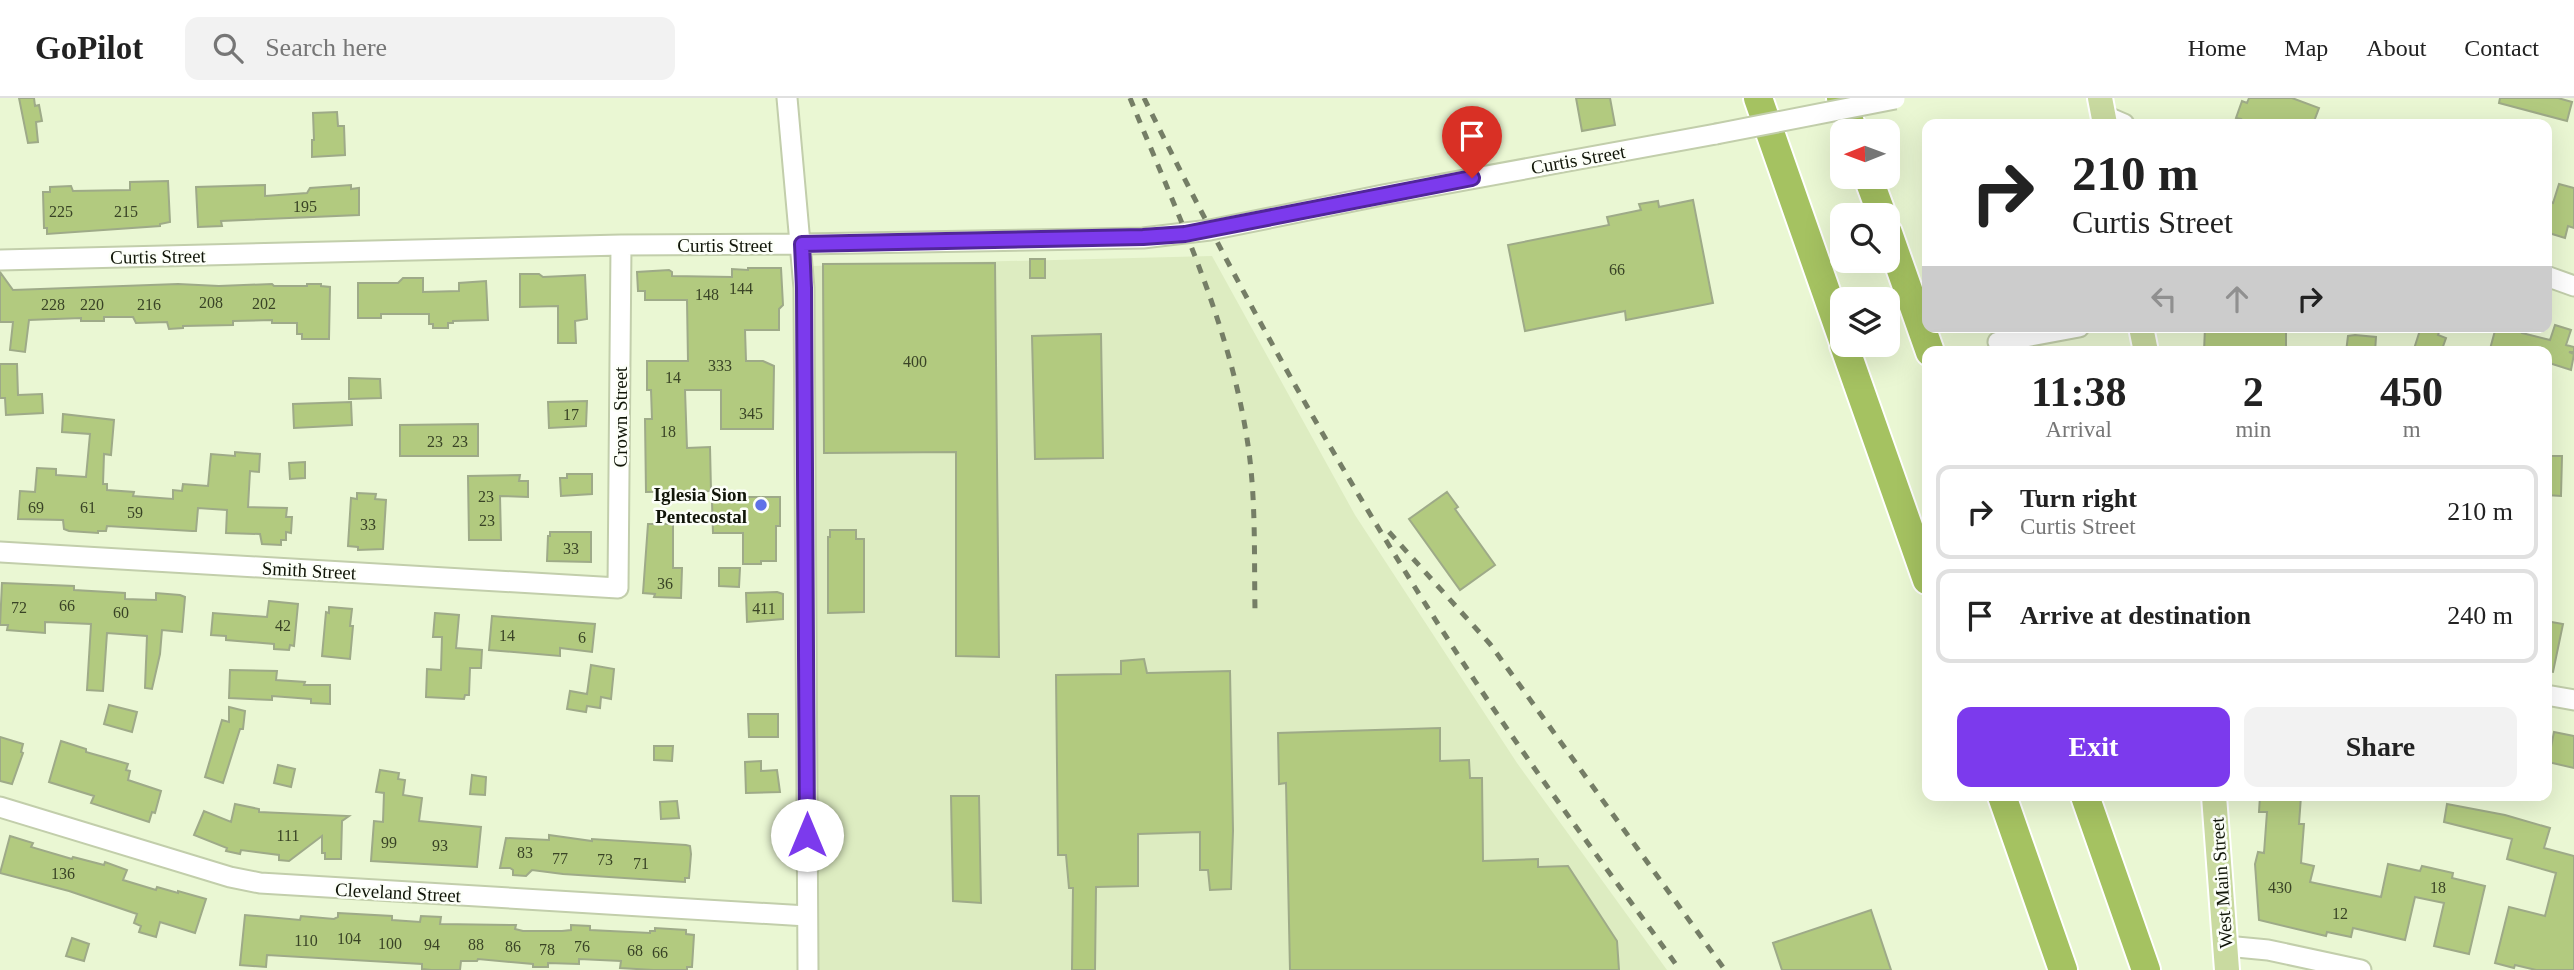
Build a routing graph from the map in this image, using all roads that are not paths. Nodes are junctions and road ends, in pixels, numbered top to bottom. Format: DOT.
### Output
graph roads {
  1 [pos="787,98"];
  2 [pos="1758,98"];
  3 [pos="1841,98"];
  4 [pos="1896,98"];
  5 [pos="1849,119"];
  6 [pos="802,244"];
  7 [pos="621,245"];
  8 [pos="0,260"];
  9 [pos="1900,267"];
  10 [pos="2552,278"];
  11 [pos="2574,286"];
  12 [pos="1830,302"];
  13 [pos="1922,329"];
  14 [pos="2047,333"];
  15 [pos="1998,342"];
  16 [pos="1849,357"];
  17 [pos="0,552"];
  18 [pos="1922,566"];
  19 [pos="618,588"];
  20 [pos="2552,696"];
  21 [pos="2574,700"];
  22 [pos="2004,801"];
  23 [pos="2087,801"];
  24 [pos="2214,801"];
  25 [pos="0,807"];
  26 [pos="807,916"];
  27 [pos="2227,958"];
  28 [pos="808,970"];
  29 [pos="2063,970"];
  30 [pos="2146,970"];
  31 [pos="2361,970"];
  1 -- 6 [label="street"];
  2 -- 12 [label="highway"];
  3 -- 5 [label="highway"];
  4 -- 6 [label="street, Curtis Street, bridge"];
  6 -- 7 [label="street, Curtis Street"];
  6 -- 26 [label="street"];
  7 -- 8 [label="street, Curtis Street"];
  7 -- 19 [label="street, Crown Street"];
  9 -- 13 [label="highway"];
  10 -- 11 [label="street"];
  14 -- 15 [label="street"];
  16 -- 18 [label="highway"];
  17 -- 19 [label="street, Smith Street"];
  20 -- 21 [label="street"];
  22 -- 29 [label="highway"];
  23 -- 30 [label="highway"];
  24 -- 27 [label="main road, West Main Street"];
  25 -- 26 [label="street, Cleveland Street"];
  26 -- 28 [label="street"];
  27 -- 31 [label="street"];
}
